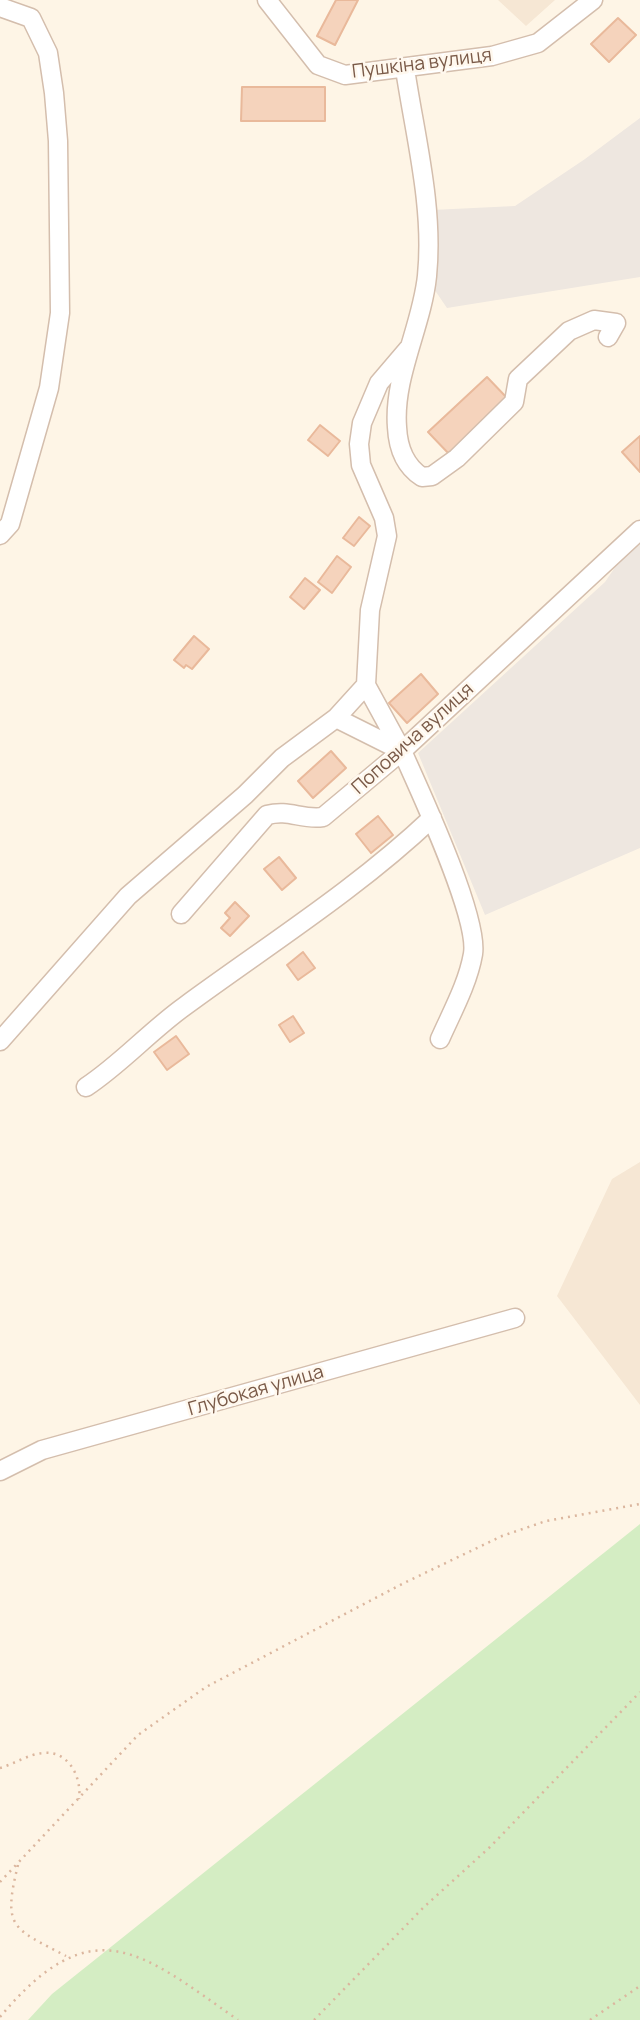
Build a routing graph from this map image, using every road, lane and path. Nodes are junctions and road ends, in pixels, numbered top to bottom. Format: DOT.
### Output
graph roads {
  1 [pos="22,0"];
  2 [pos="267,0"];
  3 [pos="593,0"];
  4 [pos="0,7"];
  5 [pos="31,18"];
  6 [pos="405,69"];
  7 [pos="608,337"];
  8 [pos="412,343"];
  9 [pos="640,530"];
  10 [pos="0,536"];
  11 [pos="366,685"];
  12 [pos="336,718"];
  13 [pos="402,751"];
  14 [pos="432,818"];
  15 [pos="181,914"];
  16 [pos="440,1039"];
  17 [pos="0,1041"];
  18 [pos="86,1087"];
  19 [pos="515,1318"];
  20 [pos="0,1471"];
  21 [pos="640,1504"];
  22 [pos="640,1692"];
  23 [pos="0,1768"];
  24 [pos="79,1799"];
  25 [pos="18,1865"];
  26 [pos="0,1882"];
  27 [pos="66,1956"];
  28 [pos="640,1986"];
  29 [pos="0,2017"];
  30 [pos="238,2020"];
  31 [pos="314,2020"];
  32 [pos="590,2020"];
  1 -- 5 [label="street"];
  2 -- 6 [label="street, Пушкіна вулиця"];
  3 -- 6 [label="street, Пушкіна вулиця"];
  4 -- 5 [label="street"];
  5 -- 10 [label="street"];
  6 -- 8 [label="street"];
  7 -- 8 [label="street"];
  8 -- 11 [label="street"];
  9 -- 13 [label="street, Поповича вулиця"];
  11 -- 12 [label="street"];
  11 -- 13 [label="street"];
  12 -- 13 [label="street"];
  12 -- 17 [label="street"];
  13 -- 14 [label="street"];
  13 -- 15 [label="street, Поповича вулиця"];
  14 -- 16 [label="street"];
  14 -- 18 [label="street"];
  19 -- 20 [label="street, Глубокая улица"];
  21 -- 24 [label="path"];
  22 -- 31 [label="path"];
  23 -- 24 [label="path"];
  24 -- 25 [label="path"];
  25 -- 26 [label="path"];
  25 -- 27 [label="path"];
  27 -- 29 [label="path"];
  27 -- 30 [label="path"];
  28 -- 32 [label="path"];
}
